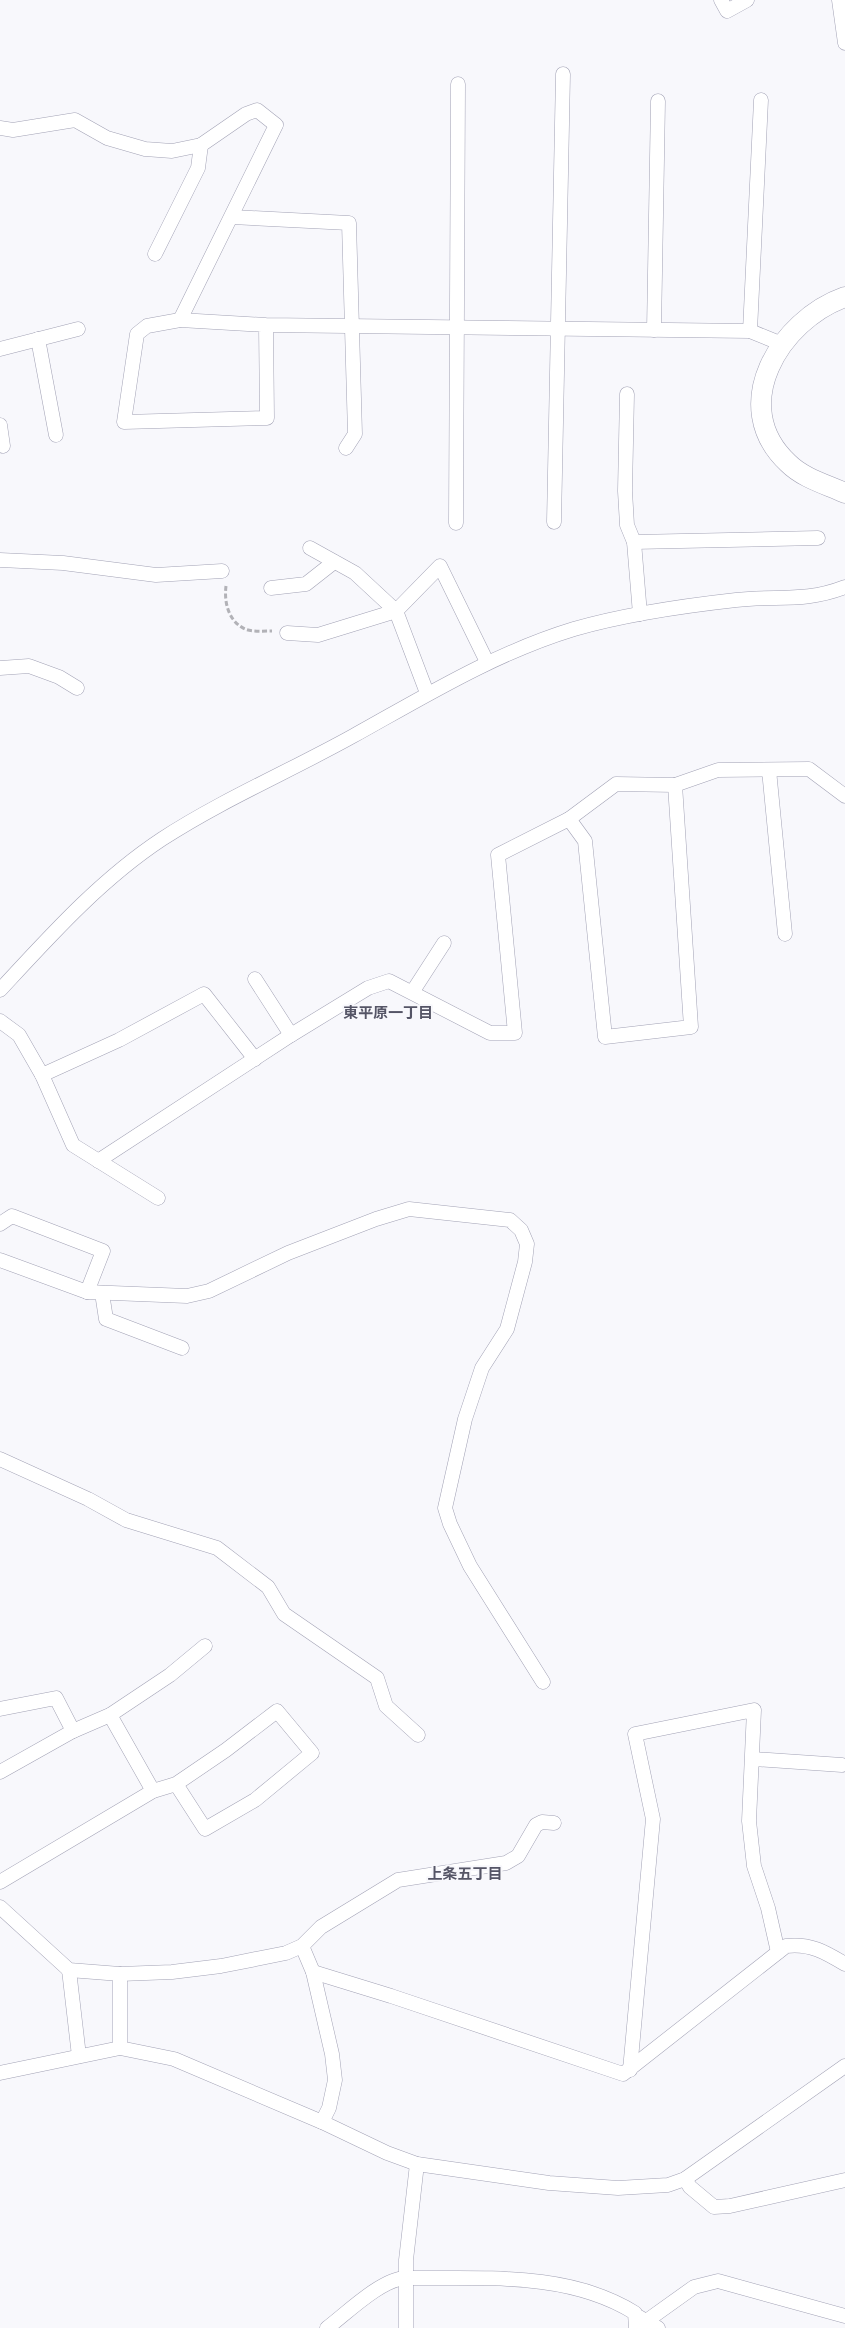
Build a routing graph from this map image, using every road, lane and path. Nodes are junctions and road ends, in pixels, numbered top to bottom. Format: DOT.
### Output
graph roads {
  1 [pos="721,0"];
  2 [pos="747,0"];
  3 [pos="838,0"];
  4 [pos="845,43"];
  5 [pos="563,74"];
  6 [pos="458,84"];
  7 [pos="761,100"];
  8 [pos="658,101"];
  9 [pos="0,128"];
  10 [pos="201,145"];
  11 [pos="232,217"];
  12 [pos="155,254"];
  13 [pos="845,297"];
  14 [pos="180,320"];
  15 [pos="266,325"];
  16 [pos="352,326"];
  17 [pos="458,328"];
  18 [pos="78,329"];
  19 [pos="558,329"];
  20 [pos="654,330"];
  21 [pos="750,331"];
  22 [pos="38,339"];
  23 [pos="782,344"];
  24 [pos="0,349"];
  25 [pos="627,394"];
  26 [pos="0,425"];
  27 [pos="56,435"];
  28 [pos="3,446"];
  29 [pos="346,448"];
  30 [pos="845,492"];
  31 [pos="554,522"];
  32 [pos="456,523"];
  33 [pos="818,538"];
  34 [pos="634,542"];
  35 [pos="310,548"];
  36 [pos="0,560"];
  37 [pos="334,562"];
  38 [pos="222,571"];
  39 [pos="845,587"];
  40 [pos="271,588"];
  41 [pos="396,611"];
  42 [pos="640,614"];
  43 [pos="287,632"];
  44 [pos="487,662"];
  45 [pos="0,668"];
  46 [pos="77,688"];
  47 [pos="427,693"];
  48 [pos="769,770"];
  49 [pos="675,785"];
  50 [pos="845,796"];
  51 [pos="569,819"];
  52 [pos="785,934"];
  53 [pos="444,943"];
  54 [pos="255,979"];
  55 [pos="0,990"];
  56 [pos="413,991"];
  57 [pos="0,1021"];
  58 [pos="291,1035"];
  59 [pos="255,1059"];
  60 [pos="42,1075"];
  61 [pos="98,1161"];
  62 [pos="158,1198"];
  63 [pos="0,1224"];
  64 [pos="0,1260"];
  65 [pos="87,1292"];
  66 [pos="102,1293"];
  67 [pos="182,1348"];
  68 [pos="0,1459"];
  69 [pos="204,1646"];
  70 [pos="542,1682"];
  71 [pos="0,1708"];
  72 [pos="110,1715"];
  73 [pos="74,1731"];
  74 [pos="418,1735"];
  75 [pos="753,1759"];
  76 [pos="842,1765"];
  77 [pos="0,1772"];
  78 [pos="176,1784"];
  79 [pos="152,1790"];
  80 [pos="554,1823"];
  81 [pos="0,1882"];
  82 [pos="0,1907"];
  83 [pos="302,1946"];
  84 [pos="778,1952"];
  85 [pos="845,1964"];
  86 [pos="69,1970"];
  87 [pos="313,1972"];
  88 [pos="120,1974"];
  89 [pos="120,2048"];
  90 [pos="79,2056"];
  91 [pos="845,2066"];
  92 [pos="630,2070"];
  93 [pos="0,2073"];
  94 [pos="322,2122"];
  95 [pos="417,2164"];
  96 [pos="685,2179"];
  97 [pos="845,2180"];
  98 [pos="406,2278"];
  99 [pos="845,2316"];
  100 [pos="644,2323"];
  101 [pos="327,2328"];
  102 [pos="406,2328"];
  1 -- 2 [label="street"];
  3 -- 4 [label="street"];
  5 -- 19 [label="street"];
  6 -- 17 [label="street"];
  7 -- 21 [label="street"];
  8 -- 20 [label="street"];
  9 -- 10 [label="street"];
  10 -- 11 [label="street"];
  10 -- 12 [label="street"];
  11 -- 14 [label="street"];
  11 -- 16 [label="street"];
  13 -- 23 [label="street"];
  14 -- 15 [label="street"];
  14 -- 15 [label="street"];
  15 -- 16 [label="street"];
  16 -- 17 [label="street"];
  16 -- 29 [label="street"];
  17 -- 19 [label="street"];
  17 -- 32 [label="street"];
  18 -- 22 [label="street"];
  19 -- 20 [label="street"];
  19 -- 31 [label="street"];
  20 -- 21 [label="street"];
  21 -- 23 [label="street"];
  22 -- 24 [label="street"];
  22 -- 27 [label="street"];
  23 -- 30 [label="street"];
  25 -- 34 [label="street"];
  26 -- 28 [label="street"];
  33 -- 34 [label="street"];
  34 -- 42 [label="street"];
  35 -- 37 [label="street"];
  36 -- 38 [label="street"];
  37 -- 40 [label="street"];
  37 -- 41 [label="street"];
  38 -- 43 [label="path"];
  39 -- 42 [label="street"];
  41 -- 43 [label="street"];
  41 -- 44 [label="street"];
  41 -- 47 [label="street"];
  42 -- 44 [label="street"];
  44 -- 47 [label="street"];
  45 -- 46 [label="street"];
  47 -- 55 [label="street"];
  48 -- 49 [label="street"];
  48 -- 50 [label="street"];
  48 -- 52 [label="street"];
  49 -- 51 [label="street"];
  49 -- 51 [label="street"];
  51 -- 56 [label="street"];
  53 -- 56 [label="street"];
  54 -- 58 [label="street"];
  56 -- 58 [label="street"];
  57 -- 60 [label="street"];
  58 -- 59 [label="street"];
  59 -- 60 [label="street"];
  59 -- 61 [label="street"];
  60 -- 61 [label="street"];
  61 -- 62 [label="street"];
  63 -- 65 [label="street"];
  64 -- 65 [label="street"];
  65 -- 66 [label="street"];
  66 -- 67 [label="street"];
  66 -- 70 [label="street"];
  68 -- 74 [label="street"];
  69 -- 72 [label="street"];
  71 -- 73 [label="street"];
  72 -- 73 [label="street"];
  72 -- 79 [label="street"];
  73 -- 77 [label="street"];
  75 -- 76 [label="street"];
  75 -- 84 [label="street"];
  75 -- 92 [label="street"];
  78 -- 78 [label="street"];
  78 -- 79 [label="street"];
  79 -- 81 [label="street"];
  80 -- 83 [label="street"];
  82 -- 86 [label="street"];
  83 -- 87 [label="street"];
  83 -- 88 [label="street"];
  84 -- 85 [label="street"];
  84 -- 92 [label="street"];
  86 -- 88 [label="street"];
  86 -- 90 [label="street"];
  87 -- 92 [label="street"];
  87 -- 94 [label="street"];
  88 -- 89 [label="street"];
  89 -- 90 [label="street"];
  89 -- 94 [label="street"];
  90 -- 93 [label="street"];
  91 -- 96 [label="street"];
  94 -- 95 [label="street"];
  95 -- 96 [label="street"];
  95 -- 98 [label="street"];
  96 -- 97 [label="street"];
  98 -- 100 [label="street"];
  98 -- 101 [label="street"];
  98 -- 102 [label="street"];
  99 -- 100 [label="street"];
}
